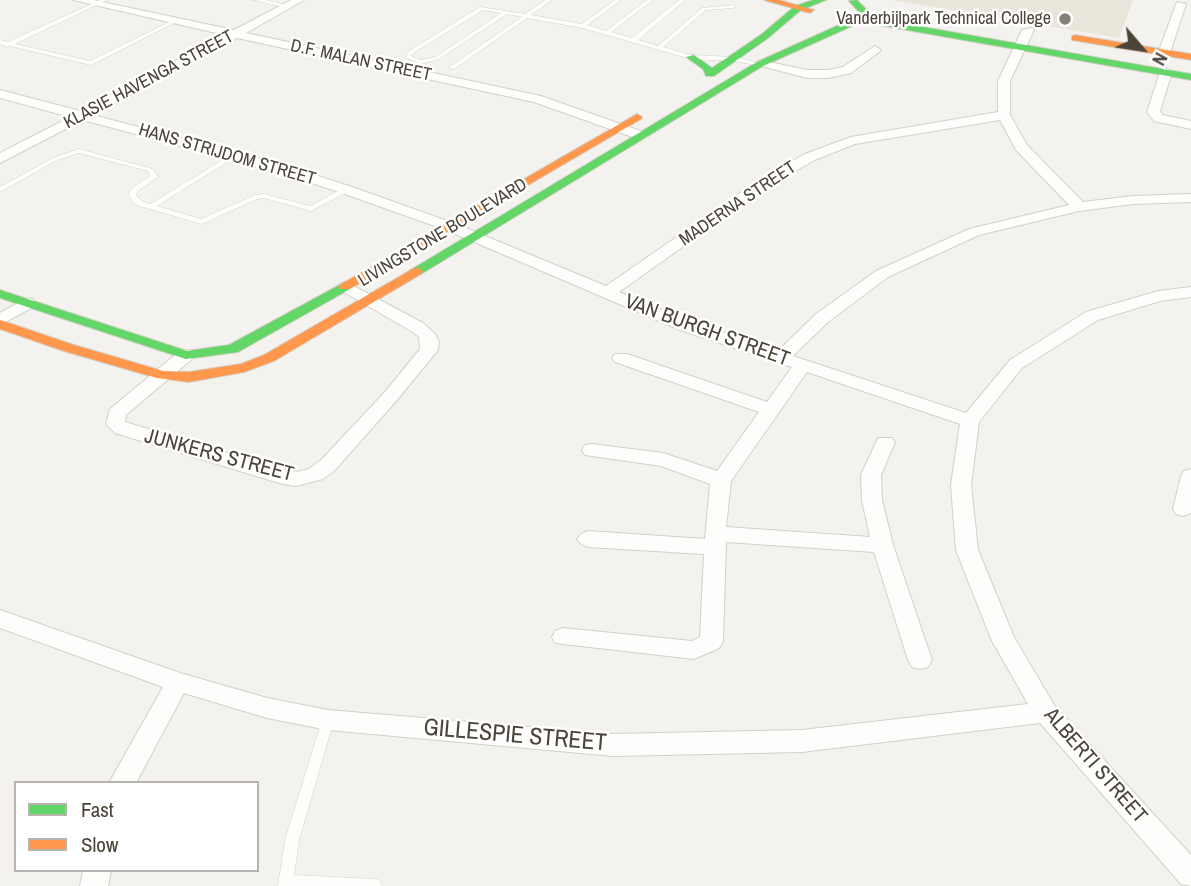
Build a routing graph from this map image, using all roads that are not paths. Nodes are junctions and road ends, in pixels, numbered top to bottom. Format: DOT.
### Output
graph roads {
  1 [pos="78,0"];
  2 [pos="257,0"];
  3 [pos="549,0"];
  4 [pos="618,0"];
  5 [pos="650,0"];
  6 [pos="682,0"];
  7 [pos="762,0"];
  8 [pos="768,0"];
  9 [pos="822,0"];
  10 [pos="849,1"];
  11 [pos="100,2"];
  12 [pos="293,3"];
  13 [pos="1181,4"];
  14 [pos="733,6"];
  15 [pos="880,6"];
  16 [pos="798,8"];
  17 [pos="505,13"];
  18 [pos="526,16"];
  19 [pos="860,19"];
  20 [pos="175,21"];
  21 [pos="583,26"];
  22 [pos="777,26"];
  23 [pos="1035,31"];
  24 [pos="608,33"];
  25 [pos="937,33"];
  26 [pos="234,35"];
  27 [pos="634,40"];
  28 [pos="811,40"];
  29 [pos="0,42"];
  30 [pos="9,44"];
  31 [pos="660,47"];
  32 [pos="1021,47"];
  33 [pos="0,48"];
  34 [pos="875,50"];
  35 [pos="1164,53"];
  36 [pos="691,57"];
  37 [pos="1191,57"];
  38 [pos="735,59"];
  39 [pos="760,64"];
  40 [pos="453,68"];
  41 [pos="1166,72"];
  42 [pos="1191,76"];
  43 [pos="0,94"];
  44 [pos="653,108"];
  45 [pos="1004,115"];
  46 [pos="82,116"];
  47 [pos="1191,125"];
  48 [pos="618,128"];
  49 [pos="641,136"];
  50 [pos="233,156"];
  51 [pos="0,159"];
  52 [pos="0,190"];
  53 [pos="347,190"];
  54 [pos="1191,198"];
  55 [pos="1079,206"];
  56 [pos="151,207"];
  57 [pos="450,227"];
  58 [pos="473,237"];
  59 [pos="346,287"];
  60 [pos="1191,292"];
  61 [pos="0,294"];
  62 [pos="606,294"];
  63 [pos="370,299"];
  64 [pos="27,303"];
  65 [pos="0,322"];
  66 [pos="186,355"];
  67 [pos="621,358"];
  68 [pos="780,359"];
  69 [pos="802,366"];
  70 [pos="162,375"];
  71 [pos="771,410"];
  72 [pos="970,421"];
  73 [pos="885,442"];
  74 [pos="592,450"];
  75 [pos="1191,476"];
  76 [pos="721,480"];
  77 [pos="1183,509"];
  78 [pos="588,539"];
  79 [pos="715,540"];
  80 [pos="882,545"];
  81 [pos="0,619"];
  82 [pos="563,637"];
  83 [pos="920,660"];
  84 [pos="178,682"];
  85 [pos="1045,712"];
  86 [pos="328,720"];
  87 [pos="123,781"];
  88 [pos="1191,875"];
  89 [pos="285,884"];
  90 [pos="375,886"];
  1 -- 11 [label="street, D.F. MALAN STREET"];
  2 -- 12 [label="lane"];
  3 -- 18 [label="lane"];
  4 -- 21 [label="lane"];
  5 -- 24 [label="lane"];
  6 -- 27 [label="lane"];
  7 -- 22 [label="street"];
  8 -- 16 [label="street"];
  9 -- 16 [label="street"];
  10 -- 15 [label="street"];
  10 -- 19 [label="street"];
  11 -- 20 [label="street, D.F. MALAN STREET"];
  11 -- 30 [label="lane"];
  12 -- 26 [label="street, KLASIE HAVENGA STREET"];
  13 -- 35 [label="street"];
  14 -- 31 [label="lane"];
  16 -- 19 [label="street"];
  16 -- 22 [label="street"];
  17 -- 17 [label="lane"];
  17 -- 18 [label="lane"];
  18 -- 21 [label="lane"];
  18 -- 40 [label="lane"];
  19 -- 25 [label="street"];
  19 -- 28 [label="street, LIVINGSTONE BOULEVARD"];
  20 -- 26 [label="street, D.F. MALAN STREET"];
  20 -- 30 [label="lane"];
  21 -- 24 [label="lane"];
  22 -- 38 [label="street"];
  23 -- 32 [label="street"];
  23 -- 35 [label="street"];
  24 -- 27 [label="lane"];
  25 -- 28 [label="street"];
  25 -- 32 [label="street"];
  26 -- 46 [label="street, KLASIE HAVENGA STREET"];
  26 -- 48 [label="street, D.F. MALAN STREET"];
  27 -- 31 [label="lane"];
  28 -- 39 [label="street, LIVINGSTONE BOULEVARD"];
  29 -- 30 [label="lane"];
  30 -- 33 [label="lane"];
  31 -- 36 [label="lane"];
  32 -- 41 [label="street"];
  32 -- 45 [label="street"];
  34 -- 39 [label="street"];
  35 -- 37 [label="street"];
  36 -- 38 [label="lane"];
  36 -- 38 [label="street"];
  38 -- 39 [label="lane"];
  39 -- 49 [label="street, LIVINGSTONE BOULEVARD"];
  41 -- 42 [label="street"];
  41 -- 47 [label="street"];
  43 -- 46 [label="street, HANS STRIJDOM STREET"];
  44 -- 48 [label="street, LIVINGSTONE BOULEVARD"];
  45 -- 55 [label="street"];
  45 -- 62 [label="street, MADERNA STREET"];
  46 -- 50 [label="street, HANS STRIJDOM STREET"];
  46 -- 51 [label="street, KLASIE HAVENGA STREET"];
  48 -- 49 [label="street, D.F. MALAN STREET"];
  48 -- 57 [label="street, LIVINGSTONE BOULEVARD"];
  49 -- 58 [label="street, LIVINGSTONE BOULEVARD"];
  50 -- 53 [label="street, HANS STRIJDOM STREET"];
  50 -- 56 [label="lane"];
  52 -- 56 [label="lane"];
  53 -- 56 [label="lane"];
  53 -- 57 [label="street, HANS STRIJDOM STREET"];
  54 -- 55 [label="street"];
  55 -- 68 [label="street"];
  57 -- 58 [label="street, VAN BURGH STREET"];
  57 -- 59 [label="street, LIVINGSTONE BOULEVARD"];
  58 -- 62 [label="street, VAN BURGH STREET"];
  58 -- 63 [label="street, LIVINGSTONE BOULEVARD"];
  59 -- 63 [label="street, JUNKERS STREET"];
  59 -- 66 [label="street, LIVINGSTONE BOULEVARD"];
  60 -- 72 [label="street"];
  61 -- 64 [label="street, LIVINGSTONE BOULEVARD"];
  62 -- 68 [label="street, VAN BURGH STREET"];
  63 -- 70 [label="street, LIVINGSTONE BOULEVARD"];
  63 -- 70 [label="street, JUNKERS STREET"];
  64 -- 65 [label="street"];
  64 -- 66 [label="street, LIVINGSTONE BOULEVARD"];
  65 -- 70 [label="street, LIVINGSTONE BOULEVARD"];
  66 -- 70 [label="street, JUNKERS STREET"];
  67 -- 71 [label="street"];
  68 -- 69 [label="street, VAN BURGH STREET"];
  69 -- 71 [label="street"];
  69 -- 72 [label="street, VAN BURGH STREET"];
  71 -- 76 [label="street"];
  72 -- 85 [label="street, ALBERTI STREET"];
  73 -- 80 [label="street"];
  74 -- 76 [label="street"];
  75 -- 77 [label="street"];
  76 -- 79 [label="street"];
  78 -- 79 [label="street"];
  79 -- 80 [label="street"];
  79 -- 82 [label="street"];
  80 -- 83 [label="street"];
  81 -- 84 [label="street, GILLESPIE STREET"];
  84 -- 86 [label="street, GILLESPIE STREET"];
  84 -- 87 [label="street"];
  85 -- 86 [label="street, GILLESPIE STREET"];
  85 -- 88 [label="street, ALBERTI STREET"];
  86 -- 89 [label="lane"];
  89 -- 90 [label="lane"];
}
